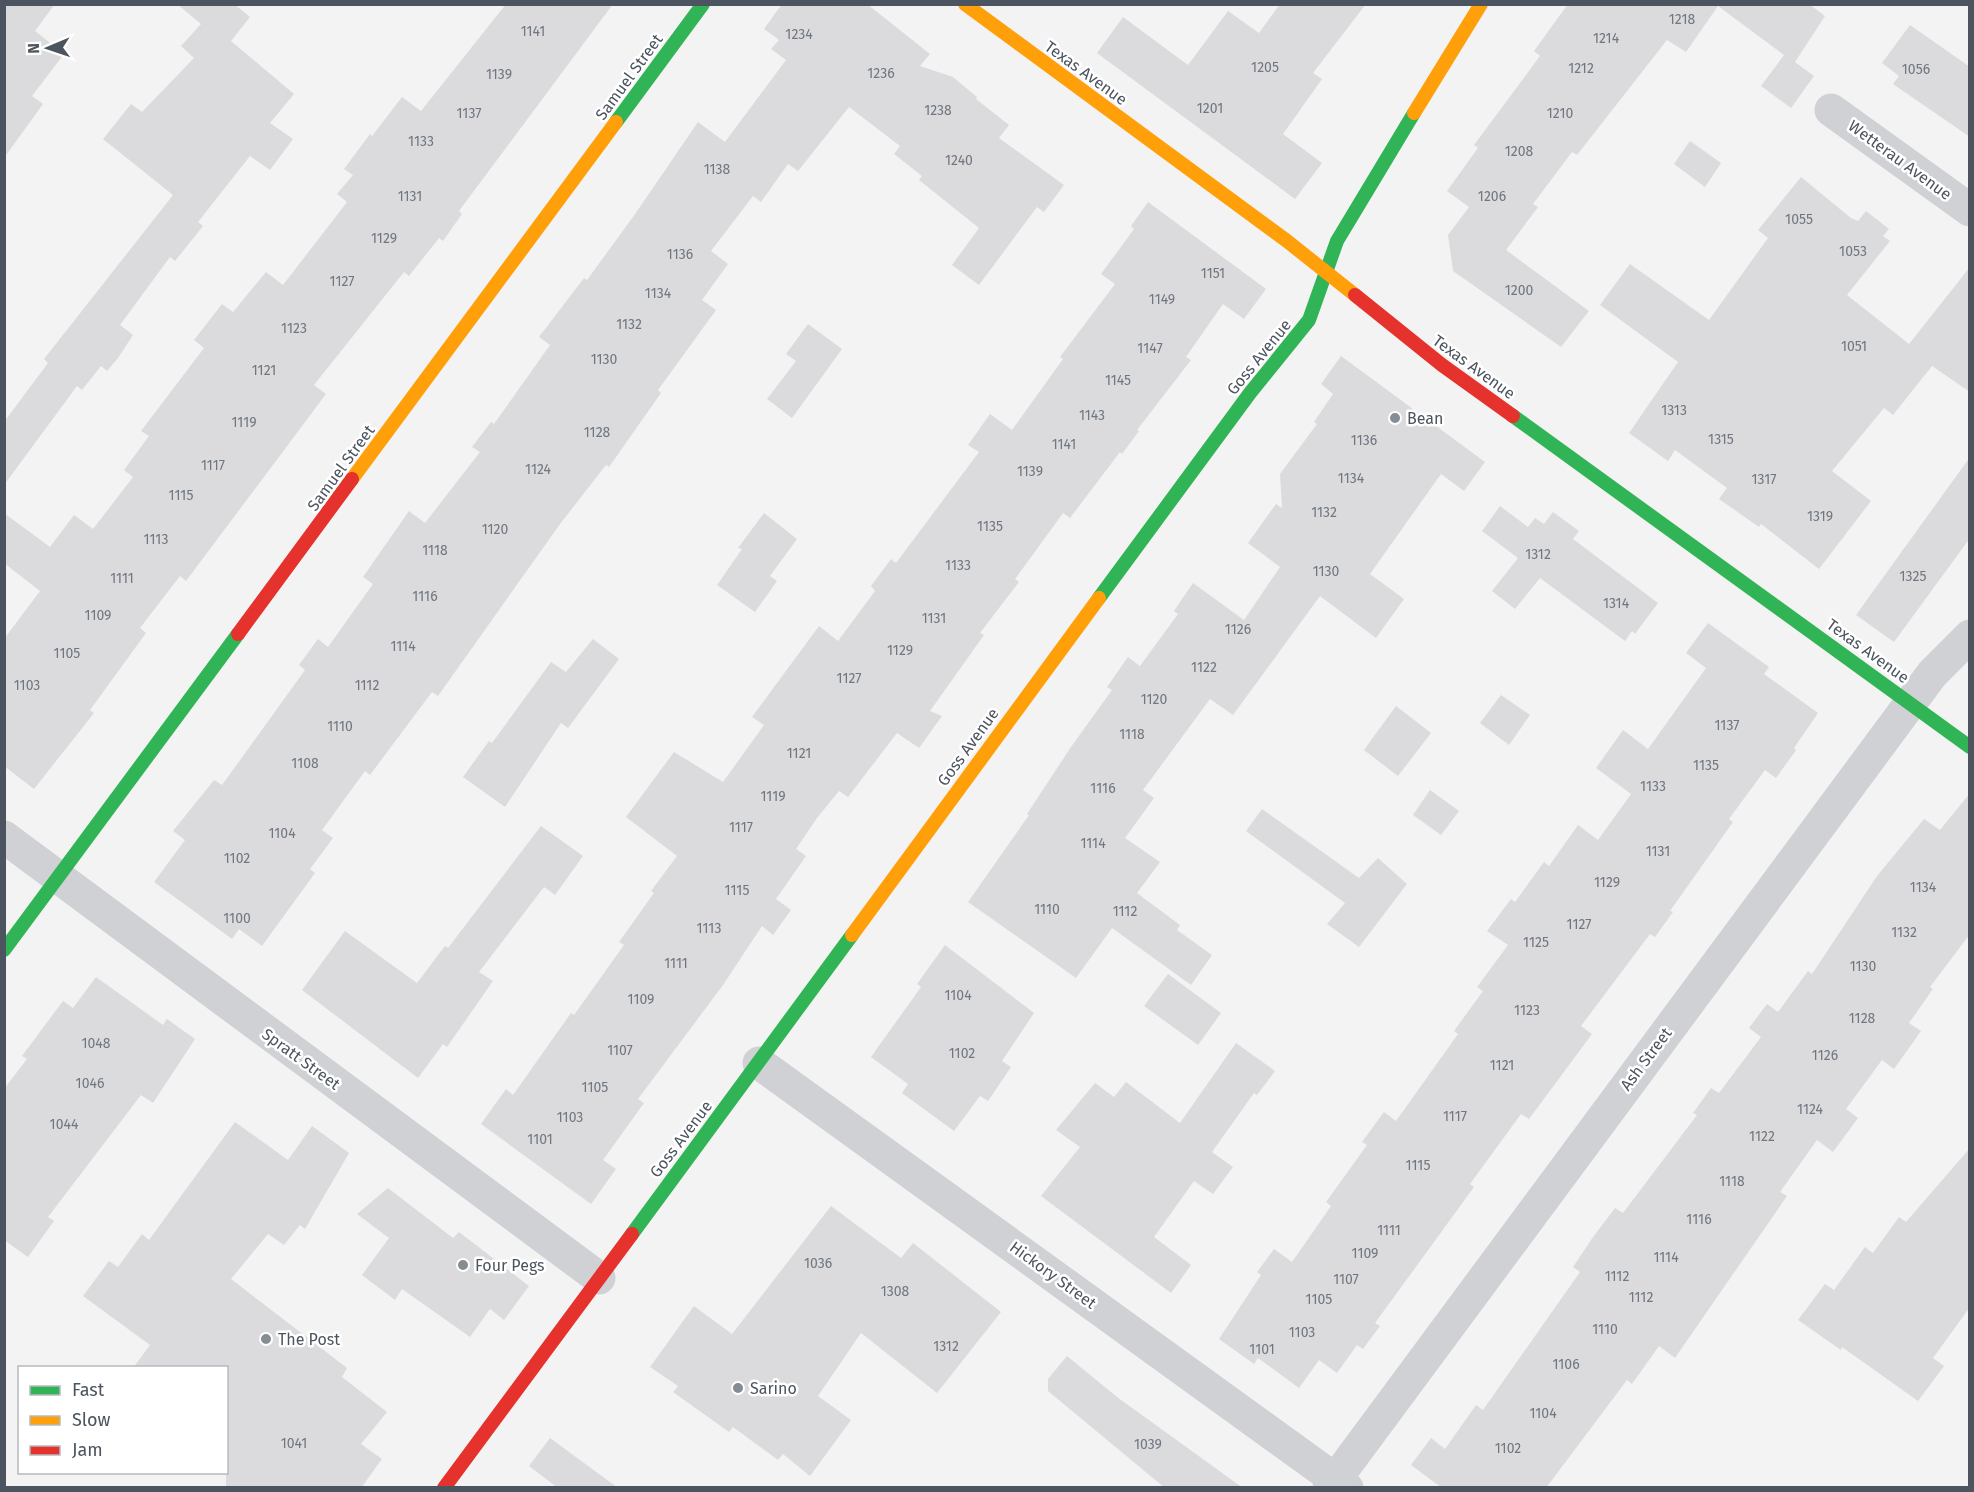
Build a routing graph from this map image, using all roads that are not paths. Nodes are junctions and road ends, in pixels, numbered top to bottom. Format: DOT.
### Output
graph roads {
  1 [pos="703,4"];
  2 [pos="965,4"];
  3 [pos="1481,4"];
  4 [pos="1831,110"];
  5 [pos="1970,210"];
  6 [pos="1325,273"];
  7 [pos="1970,636"];
  8 [pos="1911,703"];
  9 [pos="1970,747"];
  10 [pos="4,837"];
  11 [pos="57,879"];
  12 [pos="4,950"];
  13 [pos="759,1063"];
  14 [pos="599,1278"];
  15 [pos="1337,1485"];
  16 [pos="444,1488"];
  1 -- 11 [label="street, Samuel Street"];
  2 -- 6 [label="street, Texas Avenue"];
  3 -- 6 [label="street, Goss Avenue"];
  4 -- 5 [label="street, Wetterau Avenue"];
  6 -- 8 [label="street, Texas Avenue"];
  6 -- 13 [label="street, Goss Avenue"];
  7 -- 8 [label="street, Ash Street"];
  8 -- 9 [label="street, Texas Avenue"];
  8 -- 15 [label="street, Ash Street"];
  10 -- 11 [label="street, Spratt Street"];
  11 -- 12 [label="street, Samuel Street"];
  11 -- 14 [label="street, Spratt Street"];
  13 -- 14 [label="street, Goss Avenue"];
  13 -- 15 [label="street, Hickory Street"];
  14 -- 16 [label="street, Goss Avenue"];
}
